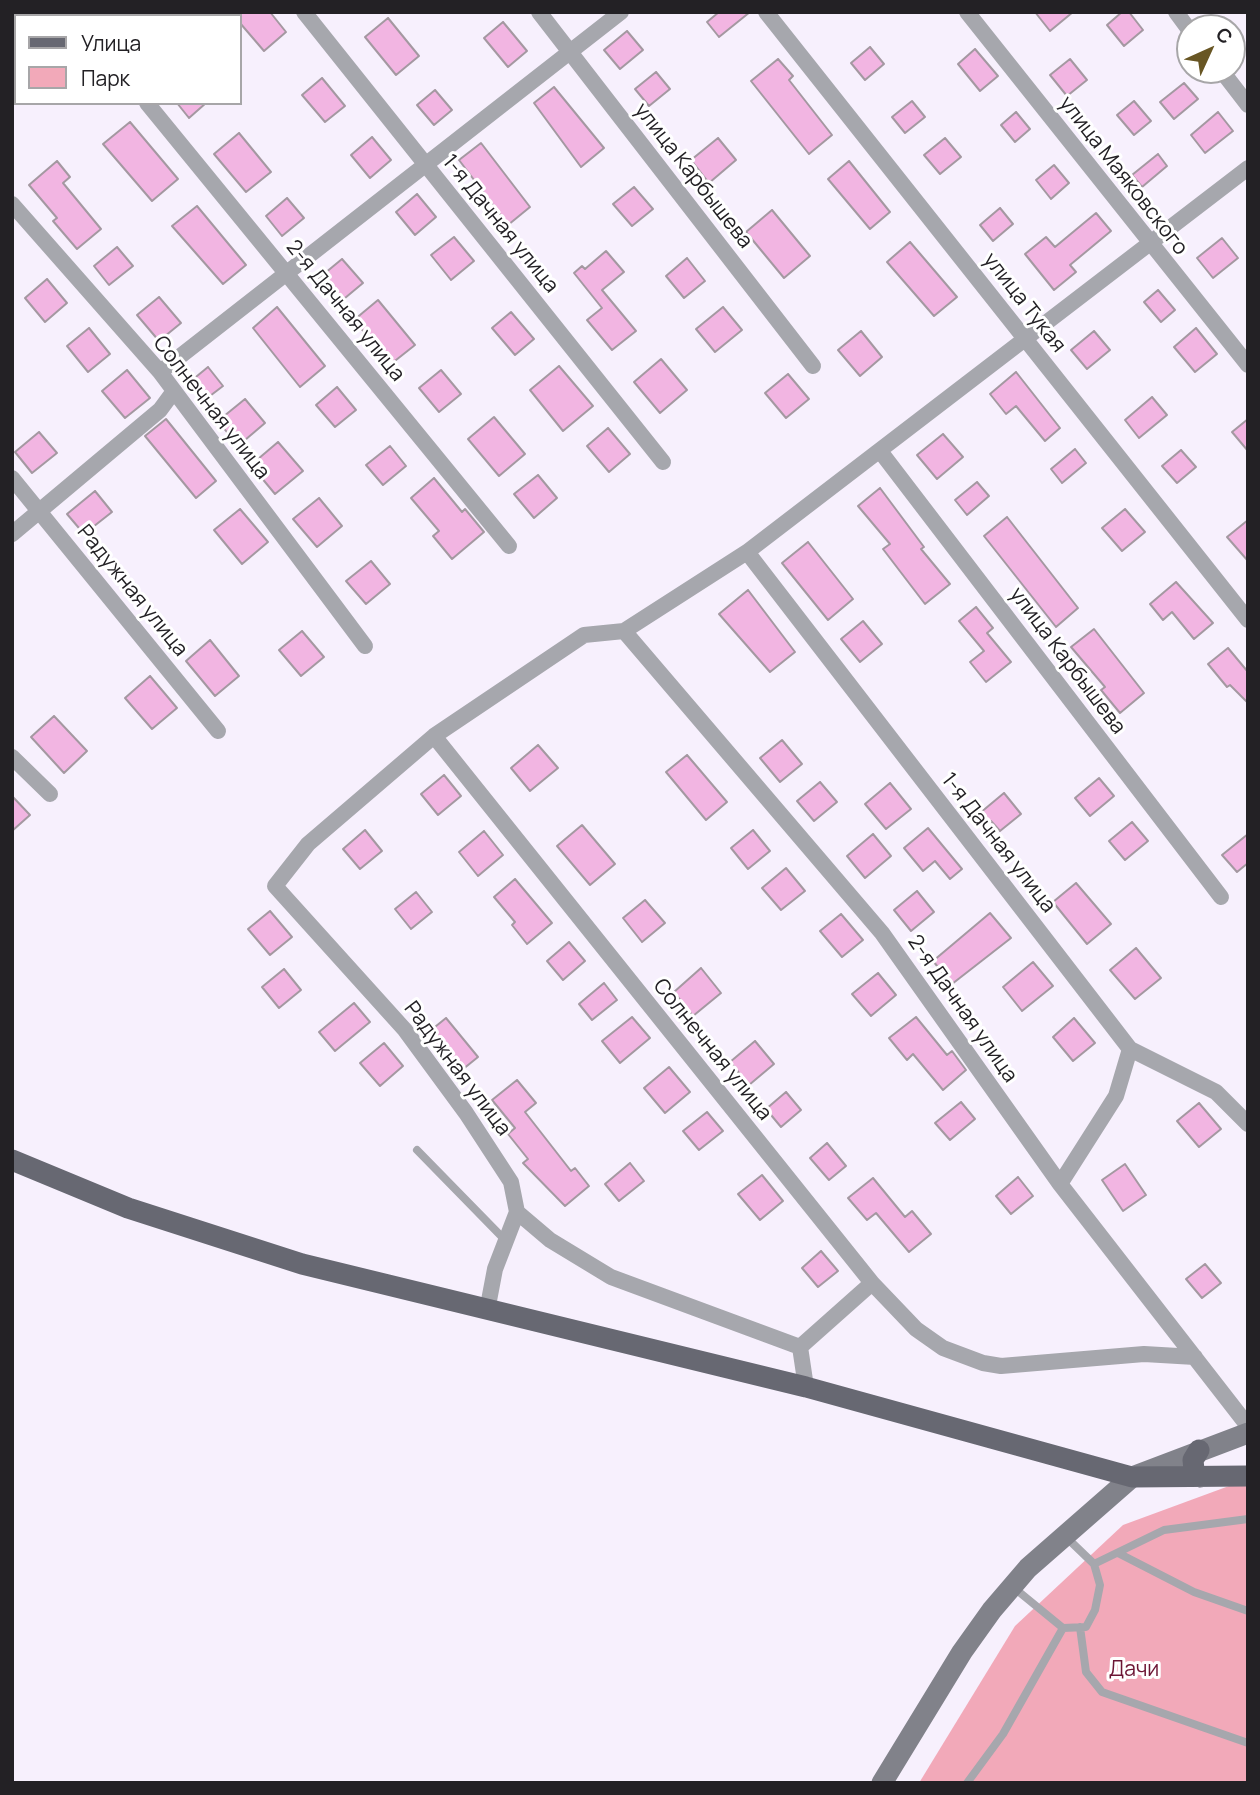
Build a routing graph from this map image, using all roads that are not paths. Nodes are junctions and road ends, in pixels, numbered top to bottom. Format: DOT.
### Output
graph roads {
  1 [pos="304,12"];
  2 [pos="539,12"];
  3 [pos="621,12"];
  4 [pos="766,12"];
  5 [pos="967,12"];
  6 [pos="569,51"];
  7 [pos="1231,84"];
  8 [pos="150,105"];
  9 [pos="1248,105"];
  10 [pos="425,163"];
  11 [pos="1248,168"];
  12 [pos="12,204"];
  13 [pos="1149,244"];
  14 [pos="286,272"];
  15 [pos="1024,337"];
  16 [pos="1248,365"];
  17 [pos="813,366"];
  18 [pos="160,372"];
  19 [pos="174,391"];
  20 [pos="880,451"];
  21 [pos="663,462"];
  22 [pos="12,478"];
  23 [pos="40,510"];
  24 [pos="12,534"];
  25 [pos="509,546"];
  26 [pos="747,552"];
  27 [pos="1248,620"];
  28 [pos="624,631"];
  29 [pos="365,646"];
  30 [pos="218,730"];
  31 [pos="433,736"];
  32 [pos="12,757"];
  33 [pos="50,794"];
  34 [pos="1221,897"];
  35 [pos="1130,1049"];
  36 [pos="1248,1124"];
  37 [pos="417,1150"];
  38 [pos="12,1160"];
  39 [pos="1060,1184"];
  40 [pos="517,1212"];
  41 [pos="505,1240"];
  42 [pos="872,1283"];
  43 [pos="487,1311"];
  44 [pos="800,1347"];
  45 [pos="1195,1357"];
  46 [pos="806,1387"];
  47 [pos="1248,1426"];
  48 [pos="1248,1433"];
  49 [pos="1199,1450"];
  50 [pos="1248,1476"];
  51 [pos="1132,1477"];
  52 [pos="1200,1477"];
  53 [pos="1248,1519"];
  54 [pos="1065,1536"];
  55 [pos="1118,1553"];
  56 [pos="1094,1564"];
  57 [pos="1012,1586"];
  58 [pos="1248,1611"];
  59 [pos="1063,1628"];
  60 [pos="1080,1628"];
  61 [pos="1248,1743"];
  62 [pos="881,1783"];
  63 [pos="967,1783"];
  1 -- 10 [label="street, 1-я Дачная улица"];
  2 -- 6 [label="street, улица Карбышева"];
  3 -- 6 [label="street"];
  4 -- 15 [label="street, улица Тукая"];
  5 -- 13 [label="street, улица Маяковского"];
  6 -- 10 [label="street"];
  6 -- 17 [label="street, улица Карбышева"];
  7 -- 9 [label="street"];
  8 -- 14 [label="street, 2-я Дачная улица"];
  10 -- 14 [label="street"];
  10 -- 21 [label="street, 1-я Дачная улица"];
  11 -- 13 [label="street"];
  12 -- 18 [label="street, Солнечная улица"];
  13 -- 15 [label="street"];
  13 -- 16 [label="street, улица Маяковского"];
  14 -- 18 [label="street"];
  14 -- 25 [label="street, 2-я Дачная улица"];
  15 -- 20 [label="street"];
  15 -- 27 [label="street, улица Тукая"];
  18 -- 19 [label="street, Солнечная улица"];
  19 -- 23 [label="street"];
  19 -- 29 [label="street, Солнечная улица"];
  20 -- 26 [label="street"];
  20 -- 34 [label="street, улица Карбышева"];
  22 -- 23 [label="street, Радужная улица"];
  23 -- 24 [label="street"];
  23 -- 30 [label="street, Радужная улица"];
  26 -- 28 [label="street"];
  26 -- 35 [label="street, 1-я Дачная улица"];
  28 -- 31 [label="street"];
  28 -- 39 [label="street, 2-я Дачная улица"];
  31 -- 40 [label="street, Радужная улица"];
  31 -- 42 [label="street, Солнечная улица"];
  32 -- 33 [label="street"];
  35 -- 36 [label="street, 1-я Дачная улица"];
  35 -- 39 [label="street"];
  37 -- 41 [label="lane"];
  38 -- 43 [label="main road"];
  39 -- 45 [label="street, 2-я Дачная улица"];
  40 -- 41 [label="street"];
  40 -- 44 [label="street"];
  41 -- 43 [label="street"];
  42 -- 44 [label="street"];
  42 -- 45 [label="street, Солнечная улица"];
  43 -- 46 [label="main road"];
  44 -- 46 [label="street"];
  45 -- 47 [label="street, 2-я Дачная улица"];
  46 -- 51 [label="main road"];
  48 -- 49 [label="main road"];
  49 -- 51 [label="main road"];
  49 -- 52 [label="main road"];
  50 -- 52 [label="main road"];
  51 -- 52 [label="main road"];
  51 -- 54 [label="main road"];
  53 -- 55 [label="lane"];
  54 -- 56 [label="lane"];
  54 -- 57 [label="main road"];
  55 -- 56 [label="lane"];
  55 -- 58 [label="lane"];
  56 -- 60 [label="lane"];
  57 -- 59 [label="lane"];
  57 -- 62 [label="main road"];
  59 -- 60 [label="lane"];
  59 -- 63 [label="lane"];
  60 -- 61 [label="lane"];
}
